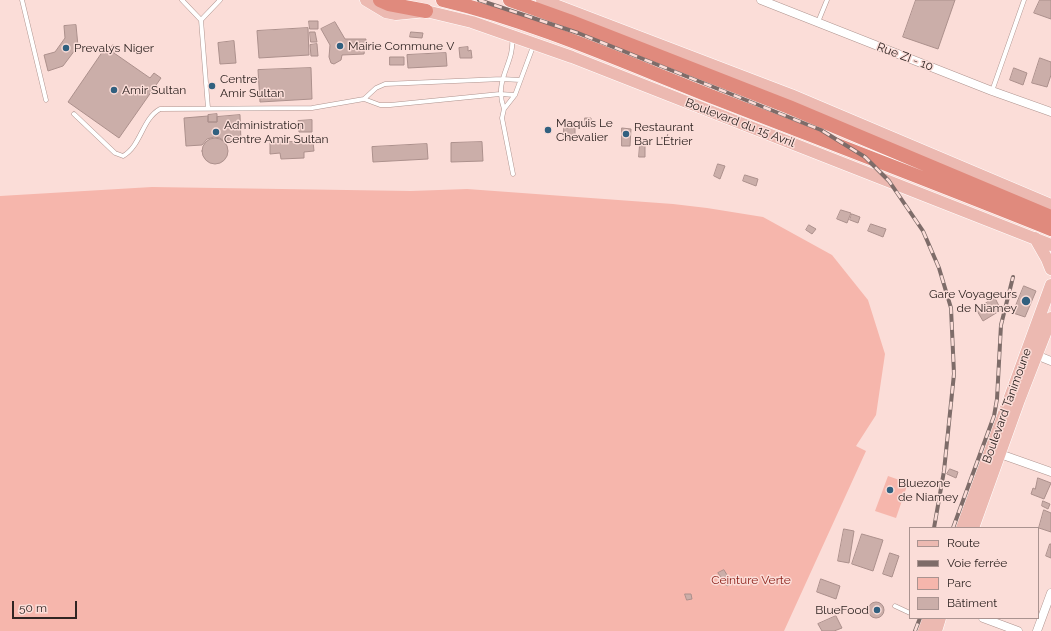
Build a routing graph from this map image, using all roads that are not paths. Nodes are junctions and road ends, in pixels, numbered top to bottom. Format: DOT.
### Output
graph roads {
  1 [pos="22,0"];
  2 [pos="182,0"];
  3 [pos="220,0"];
  4 [pos="366,0"];
  5 [pos="380,0"];
  6 [pos="443,0"];
  7 [pos="510,0"];
  8 [pos="542,0"];
  9 [pos="760,0"];
  10 [pos="827,0"];
  11 [pos="1024,0"];
  12 [pos="426,11"];
  13 [pos="201,20"];
  14 [pos="818,22"];
  15 [pos="512,36"];
  16 [pos="534,43"];
  17 [pos="502,79"];
  18 [pos="520,80"];
  19 [pos="992,91"];
  20 [pos="500,94"];
  21 [pos="515,95"];
  22 [pos="364,99"];
  23 [pos="46,100"];
  24 [pos="208,108"];
  25 [pos="504,109"];
  26 [pos="1051,112"];
  27 [pos="74,114"];
  28 [pos="513,174"];
  29 [pos="1051,205"];
  30 [pos="1051,217"];
  31 [pos="1051,230"];
  32 [pos="1035,238"];
  33 [pos="1051,245"];
  34 [pos="1051,269"];
  35 [pos="1050,292"];
  36 [pos="1051,318"];
  37 [pos="1036,355"];
  38 [pos="1051,362"];
  39 [pos="1000,454"];
  40 [pos="1051,472"];
  41 [pos="962,527"];
  42 [pos="973,527"];
  43 [pos="1051,593"];
  44 [pos="895,606"];
  45 [pos="909,613"];
  46 [pos="986,619"];
  47 [pos="1018,631"];
  48 [pos="1037,631"];
  1 -- 23 [label="lane"];
  2 -- 13 [label="lane"];
  3 -- 13 [label="lane"];
  4 -- 12 [label="main road, Boulevard du 15 Avril"];
  5 -- 12 [label="highway"];
  6 -- 31 [label="highway, Boulevard du 15 Avril"];
  7 -- 30 [label="highway"];
  8 -- 29 [label="main road"];
  9 -- 14 [label="street, Rue ZI - 10"];
  10 -- 14 [label="lane"];
  11 -- 19 [label="lane"];
  12 -- 15 [label="main road, Boulevard du 15 Avril"];
  13 -- 24 [label="lane"];
  14 -- 19 [label="street, Rue ZI - 10"];
  15 -- 16 [label="main road, Boulevard du 15 Avril"];
  15 -- 17 [label="lane"];
  16 -- 18 [label="lane"];
  16 -- 32 [label="main road, Boulevard du 15 Avril"];
  17 -- 18 [label="lane"];
  17 -- 20 [label="lane"];
  17 -- 22 [label="lane"];
  18 -- 21 [label="lane"];
  19 -- 26 [label="street, Rue ZI - 10"];
  20 -- 21 [label="lane"];
  20 -- 22 [label="lane"];
  20 -- 25 [label="lane"];
  21 -- 25 [label="lane"];
  22 -- 24 [label="lane"];
  24 -- 27 [label="lane"];
  25 -- 28 [label="lane"];
  32 -- 33 [label="main road, Boulevard du 15 Avril"];
  32 -- 34 [label="main road"];
  35 -- 41 [label="main road, Boulevard Tanimoune"];
  36 -- 37 [label="main road, Boulevard Tanimoune"];
  37 -- 38 [label="street"];
  37 -- 39 [label="main road, Boulevard Tanimoune"];
  39 -- 40 [label="street"];
  39 -- 42 [label="main road, Boulevard Tanimoune"];
  43 -- 48 [label="street"];
  44 -- 45 [label="lane"];
  46 -- 47 [label="street"];
}
